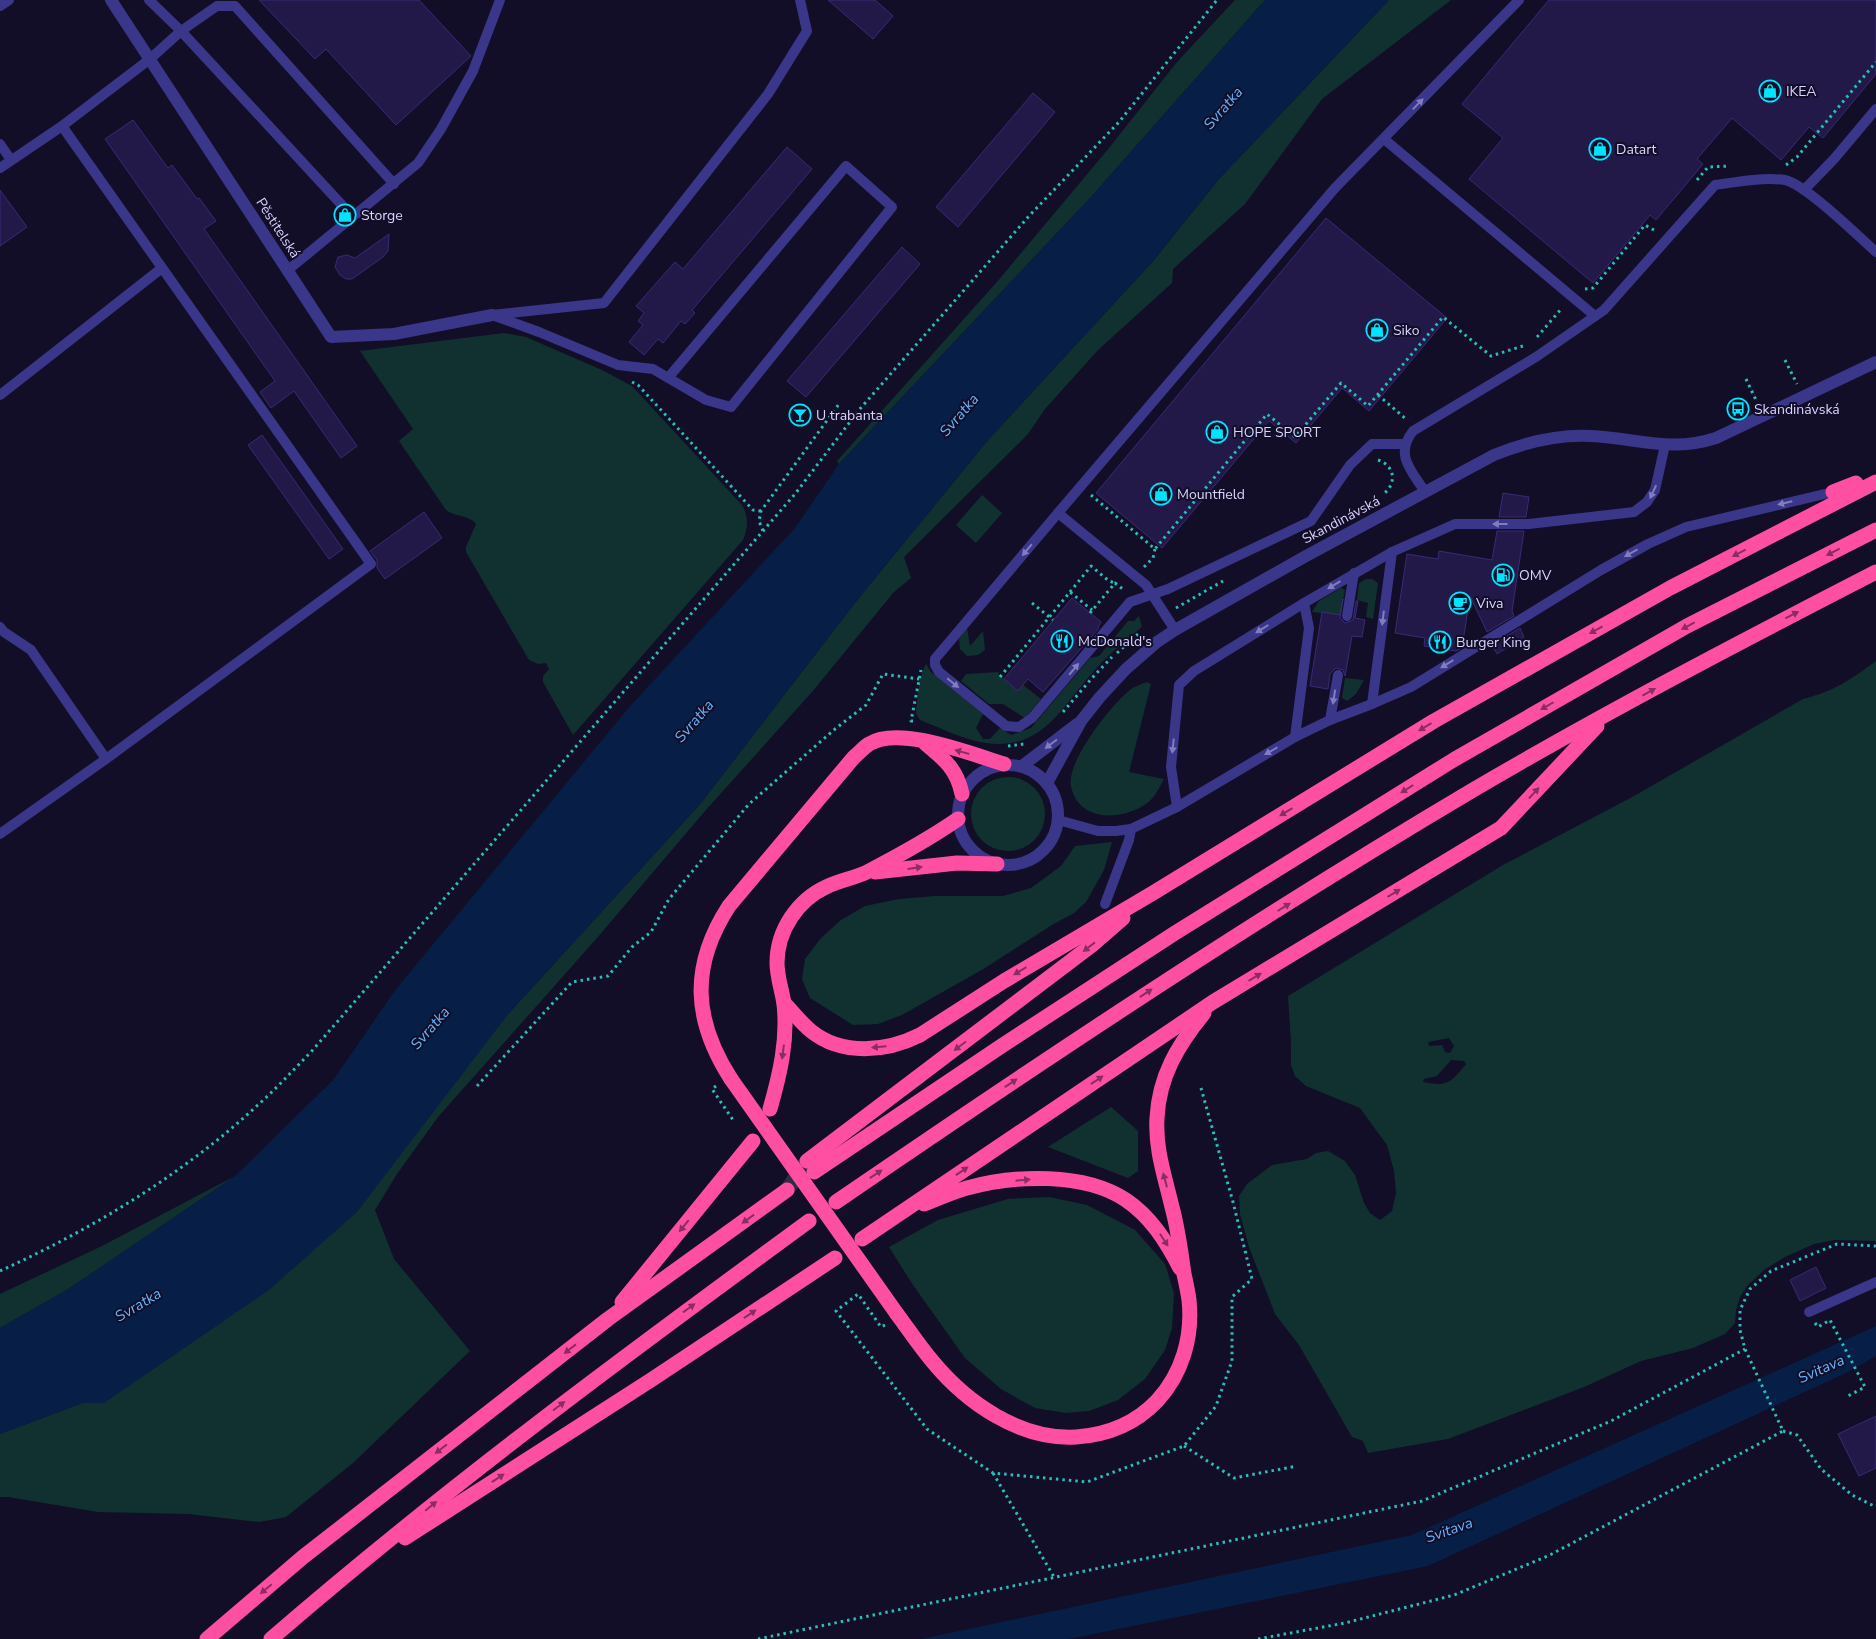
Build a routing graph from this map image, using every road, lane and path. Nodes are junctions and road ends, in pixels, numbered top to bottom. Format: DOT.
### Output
graph roads {
  1 [pos="9,0"];
  2 [pos="111,0"];
  3 [pos="149,0"];
  4 [pos="500,0"];
  5 [pos="800,0"];
  6 [pos="1217,0"];
  7 [pos="1519,0"];
  8 [pos="0,6"];
  9 [pos="181,31"];
  10 [pos="150,59"];
  11 [pos="1876,62"];
  12 [pos="1876,109"];
  13 [pos="62,126"];
  14 [pos="1384,138"];
  15 [pos="0,144"];
  16 [pos="11,160"];
  17 [pos="1785,165"];
  18 [pos="1737,166"];
  19 [pos="0,168"];
  20 [pos="1696,181"];
  21 [pos="394,184"];
  22 [pos="1804,190"];
  23 [pos="352,216"];
  24 [pos="1660,224"];
  25 [pos="1876,252"];
  26 [pos="162,268"];
  27 [pos="288,270"];
  28 [pos="1572,296"];
  29 [pos="492,315"];
  30 [pos="1595,316"];
  31 [pos="1876,362"];
  32 [pos="668,378"];
  33 [pos="626,379"];
  34 [pos="1746,379"];
  35 [pos="0,394"];
  36 [pos="1378,394"];
  37 [pos="1756,400"];
  38 [pos="839,404"];
  39 [pos="1418,428"];
  40 [pos="1405,444"];
  41 [pos="1665,445"];
  42 [pos="1372,461"];
  43 [pos="1876,476"];
  44 [pos="1876,482"];
  45 [pos="1080,486"];
  46 [pos="1426,492"];
  47 [pos="1833,492"];
  48 [pos="1376,499"];
  49 [pos="761,511"];
  50 [pos="1058,513"];
  51 [pos="1876,530"];
  52 [pos="763,531"];
  53 [pos="1392,552"];
  54 [pos="1876,572"];
  55 [pos="1354,573"];
  56 [pos="1230,577"];
  57 [pos="1115,583"];
  58 [pos="1070,592"];
  59 [pos="1153,594"];
  60 [pos="1032,603"];
  61 [pos="1304,603"];
  62 [pos="1092,610"];
  63 [pos="1165,615"];
  64 [pos="1347,616"];
  65 [pos="1051,618"];
  66 [pos="0,627"];
  67 [pos="1175,630"];
  68 [pos="934,662"];
  69 [pos="1338,675"];
  70 [pos="1000,677"];
  71 [pos="919,679"];
  72 [pos="1372,704"];
  73 [pos="1606,716"];
  74 [pos="1058,718"];
  75 [pos="1330,720"];
  76 [pos="1081,721"];
  77 [pos="920,723"];
  78 [pos="1295,737"];
  79 [pos="921,740"];
  80 [pos="1027,743"];
  81 [pos="1004,746"];
  82 [pos="106,759"];
  83 [pos="1004,764"];
  84 [pos="1022,766"];
  85 [pos="1048,783"];
  86 [pos="962,794"];
  87 [pos="1177,807"];
  88 [pos="958,819"];
  89 [pos="1058,820"];
  90 [pos="1131,828"];
  91 [pos="0,834"];
  92 [pos="997,864"];
  93 [pos="866,872"];
  94 [pos="1153,893"];
  95 [pos="1105,904"];
  96 [pos="1213,1002"];
  97 [pos="784,1003"];
  98 [pos="477,1086"];
  99 [pos="1201,1088"];
  100 [pos="712,1089"];
  101 [pos="770,1109"];
  102 [pos="733,1120"];
  103 [pos="753,1141"];
  104 [pos="787,1190"];
  105 [pos="836,1202"];
  106 [pos="809,1221"];
  107 [pos="878,1227"];
  108 [pos="862,1239"];
  109 [pos="1876,1246"];
  110 [pos="835,1258"];
  111 [pos="0,1271"];
  112 [pos="1185,1279"];
  113 [pos="1876,1282"];
  114 [pos="858,1294"];
  115 [pos="1809,1312"];
  116 [pos="891,1318"];
  117 [pos="608,1319"];
  118 [pos="1830,1320"];
  119 [pos="881,1327"];
  120 [pos="892,1331"];
  121 [pos="1745,1349"];
  122 [pos="1846,1397"];
  123 [pos="1783,1431"];
  124 [pos="1297,1466"];
  125 [pos="993,1472"];
  126 [pos="1876,1507"];
  127 [pos="1054,1577"];
  128 [pos="339,1580"];
  129 [pos="207,1639"];
  130 [pos="271,1639"];
  131 [pos="758,1639"];
  132 [pos="1258,1639"];
  1 -- 8 [label="lane"];
  2 -- 10 [label="street, Pěstitelská"];
  3 -- 9 [label="lane"];
  4 -- 21 [label="lane"];
  5 -- 29 [label="lane"];
  6 -- 52 [label="path"];
  14 -- 7 [label="lane, one-way"];
  9 -- 10 [label="lane"];
  9 -- 21 [label="lane"];
  9 -- 23 [label="lane"];
  10 -- 13 [label="lane"];
  10 -- 27 [label="street, Pěstitelská"];
  11 -- 17 [label="path"];
  12 -- 22 [label="lane"];
  13 -- 16 [label="lane"];
  13 -- 26 [label="lane"];
  14 -- 28 [label="lane"];
  14 -- 45 [label="lane"];
  15 -- 16 [label="lane"];
  16 -- 19 [label="lane"];
  18 -- 20 [label="path"];
  21 -- 23 [label="lane"];
  22 -- 25 [label="lane"];
  22 -- 30 [label="lane"];
  23 -- 27 [label="lane"];
  24 -- 28 [label="path"];
  26 -- 35 [label="lane"];
  26 -- 82 [label="lane"];
  27 -- 29 [label="street, Pěstitelská"];
  28 -- 30 [label="lane"];
  28 -- 36 [label="path"];
  29 -- 32 [label="lane"];
  30 -- 39 [label="lane"];
  31 -- 41 [label="street, Skandinávská"];
  32 -- 32 [label="lane"];
  33 -- 49 [label="path"];
  34 -- 37 [label="path"];
  36 -- 39 [label="path"];
  36 -- 45 [label="path"];
  38 -- 49 [label="path"];
  39 -- 40 [label="lane"];
  40 -- 46 [label="lane"];
  40 -- 59 [label="lane"];
  41 -- 46 [label="street, Skandinávská"];
  41 -- 53 [label="lane, one-way"];
  42 -- 48 [label="path"];
  43 -- 47 [label="highway"];
  44 -- 94 [label="highway, one-way"];
  45 -- 50 [label="lane"];
  46 -- 67 [label="street, Skandinávská"];
  47 -- 72 [label="lane, one-way"];
  49 -- 52 [label="path"];
  50 -- 59 [label="lane"];
  50 -- 68 [label="lane, one-way"];
  51 -- 94 [label="highway"];
  52 -- 111 [label="path"];
  53 -- 55 [label="lane"];
  53 -- 72 [label="lane, one-way"];
  73 -- 54 [label="highway, one-way"];
  55 -- 61 [label="lane, one-way"];
  55 -- 64 [label="lane"];
  56 -- 63 [label="path"];
  57 -- 58 [label="path"];
  58 -- 62 [label="path"];
  58 -- 65 [label="path"];
  59 -- 63 [label="lane"];
  68 -- 59 [label="lane, one-way"];
  60 -- 65 [label="path"];
  61 -- 78 [label="lane"];
  61 -- 87 [label="lane, one-way"];
  63 -- 67 [label="lane"];
  63 -- 74 [label="path"];
  65 -- 70 [label="path"];
  66 -- 82 [label="lane"];
  67 -- 76 [label="street, Skandinávská"];
  68 -- 71 [label="path"];
  69 -- 75 [label="lane, one-way"];
  71 -- 77 [label="path"];
  71 -- 98 [label="path"];
  72 -- 75 [label="lane"];
  96 -- 73 [label="highway, one-way"];
  105 -- 73 [label="highway, one-way"];
  75 -- 78 [label="lane"];
  76 -- 84 [label="street, Skandinávská, one-way"];
  76 -- 85 [label="street, Skandinávská"];
  78 -- 87 [label="lane, one-way"];
  83 -- 79 [label="highway, one-way"];
  79 -- 86 [label="highway"];
  79 -- 116 [label="highway, bridge"];
  80 -- 81 [label="path"];
  82 -- 91 [label="lane"];
  83 -- 84 [label="street"];
  83 -- 86 [label="street"];
  84 -- 85 [label="street"];
  85 -- 89 [label="street"];
  86 -- 88 [label="street"];
  87 -- 90 [label="lane"];
  88 -- 92 [label="street"];
  88 -- 93 [label="highway"];
  89 -- 90 [label="lane"];
  89 -- 92 [label="street"];
  90 -- 95 [label="lane"];
  93 -- 92 [label="highway, one-way"];
  93 -- 97 [label="highway"];
  94 -- 97 [label="highway, one-way"];
  107 -- 96 [label="highway, one-way"];
  112 -- 96 [label="highway, one-way"];
  97 -- 101 [label="highway, one-way"];
  99 -- 124 [label="path"];
  100 -- 102 [label="path"];
  103 -- 117 [label="highway, one-way"];
  104 -- 117 [label="highway, one-way"];
  128 -- 106 [label="highway, one-way"];
  107 -- 108 [label="highway"];
  107 -- 112 [label="highway, one-way"];
  109 -- 121 [label="path"];
  128 -- 110 [label="highway, one-way"];
  112 -- 116 [label="highway"];
  113 -- 115 [label="lane"];
  114 -- 119 [label="path"];
  116 -- 120 [label="path"];
  117 -- 129 [label="highway, one-way"];
  118 -- 122 [label="path"];
  121 -- 123 [label="path"];
  121 -- 127 [label="path"];
  123 -- 126 [label="path"];
  123 -- 132 [label="path"];
  125 -- 127 [label="path"];
  127 -- 131 [label="path"];
  128 -- 130 [label="highway"];
}
